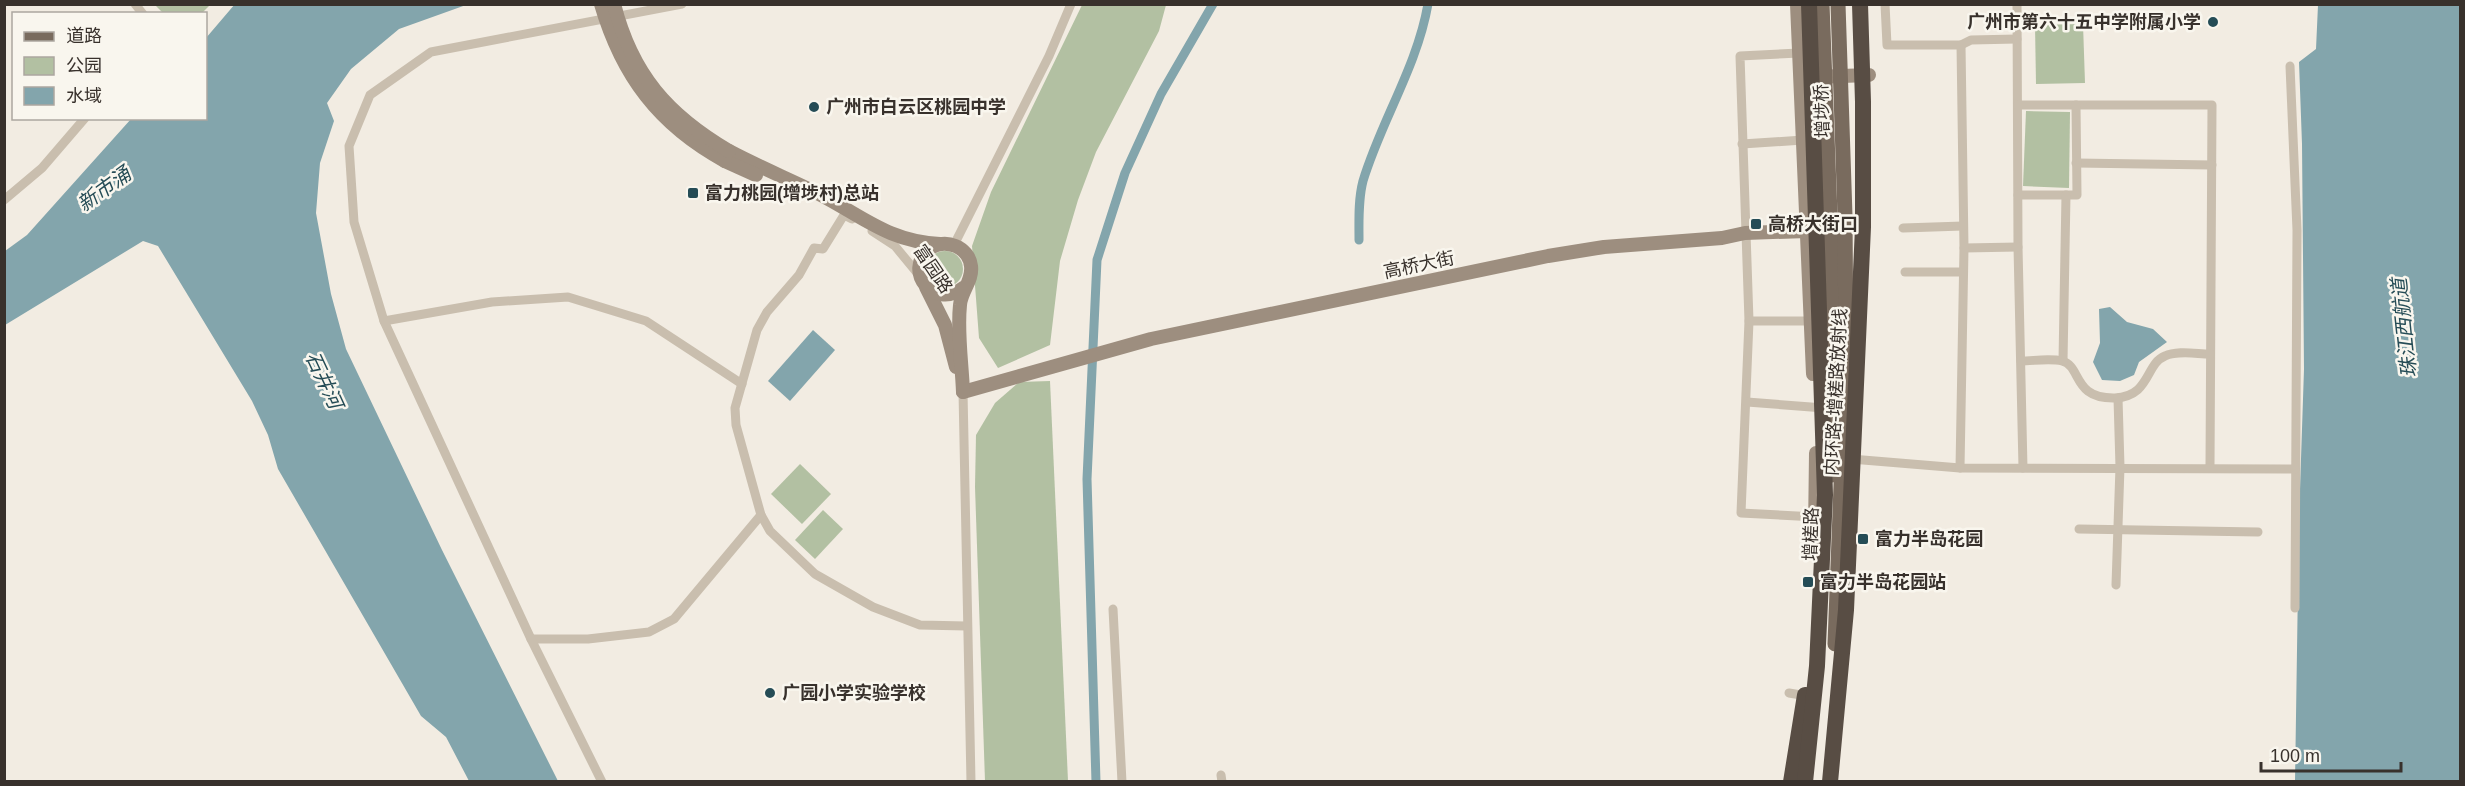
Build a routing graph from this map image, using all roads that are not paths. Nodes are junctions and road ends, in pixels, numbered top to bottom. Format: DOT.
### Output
graph roads {
  1 [pos="602,4"];
  2 [pos="614,4"];
  3 [pos="682,4"];
  4 [pos="1071,4"];
  5 [pos="1797,4"];
  6 [pos="1809,4"];
  7 [pos="1822,4"];
  8 [pos="1838,4"];
  9 [pos="1860,4"];
  10 [pos="1866,4"];
  11 [pos="1885,4"];
  12 [pos="2018,4"];
  13 [pos="2018,39"];
  14 [pos="1869,45"];
  15 [pos="1960,45"];
  16 [pos="1799,53"];
  17 [pos="2290,66"];
  18 [pos="1869,75"];
  19 [pos="1801,77"];
  20 [pos="2018,105"];
  21 [pos="2076,105"];
  22 [pos="83,120"];
  23 [pos="1803,140"];
  24 [pos="1742,144"];
  25 [pos="727,156"];
  26 [pos="2076,163"];
  27 [pos="2212,165"];
  28 [pos="2018,195"];
  29 [pos="2066,195"];
  30 [pos="4,200"];
  31 [pos="844,215"];
  32 [pos="1837,215"];
  33 [pos="1963,225"];
  34 [pos="1903,228"];
  35 [pos="1807,231"];
  36 [pos="1745,233"];
  37 [pos="948,244"];
  38 [pos="2018,247"];
  39 [pos="1964,248"];
  40 [pos="1905,272"];
  41 [pos="1963,272"];
  42 [pos="924,283"];
  43 [pos="1846,287"];
  44 [pos="963,288"];
  45 [pos="384,321"];
  46 [pos="1749,321"];
  47 [pos="1811,321"];
  48 [pos="1865,327"];
  49 [pos="2211,354"];
  50 [pos="2021,361"];
  51 [pos="2063,361"];
  52 [pos="742,384"];
  53 [pos="963,392"];
  54 [pos="2118,398"];
  55 [pos="1747,402"];
  56 [pos="1824,404"];
  57 [pos="1851,459"];
  58 [pos="2120,467"];
  59 [pos="2210,467"];
  60 [pos="1960,468"];
  61 [pos="2023,468"];
  62 [pos="2295,469"];
  63 [pos="1816,476"];
  64 [pos="1832,498"];
  65 [pos="761,515"];
  66 [pos="1816,517"];
  67 [pos="1841,522"];
  68 [pos="2079,529"];
  69 [pos="2119,530"];
  70 [pos="2258,532"];
  71 [pos="1855,552"];
  72 [pos="2116,585"];
  73 [pos="2295,608"];
  74 [pos="1113,609"];
  75 [pos="1852,625"];
  76 [pos="966,626"];
  77 [pos="1820,636"];
  78 [pos="531,639"];
  79 [pos="1835,647"];
  80 [pos="1789,693"];
  81 [pos="1814,696"];
  82 [pos="602,782"];
  83 [pos="970,782"];
  84 [pos="1122,782"];
  85 [pos="1791,782"];
  86 [pos="1797,782"];
  87 [pos="1805,782"];
  88 [pos="1812,782"];
  89 [pos="1822,782"];
  90 [pos="1830,782"];
  91 [pos="1837,782"];
  1 -- 25 [label="street, bridge"];
  2 -- 25 [label="street, bridge"];
  3 -- 45 [label="street"];
  4 -- 37 [label="street"];
  5 -- 16 [label="street"];
  6 -- 77 [label="highway, 内环路-增槎路放射线, bridge"];
  7 -- 32 [label="main road, 增埗桥, bridge"];
  8 -- 32 [label="main road, 增埗桥, bridge"];
  9 -- 90 [label="highway, 内环路-增槎路放射线, bridge"];
  10 -- 14 [label="street"];
  11 -- 15 [label="street"];
  12 -- 13 [label="street"];
  13 -- 15 [label="street"];
  13 -- 20 [label="street"];
  14 -- 16 [label="street"];
  14 -- 18 [label="street"];
  15 -- 33 [label="street"];
  16 -- 19 [label="street"];
  16 -- 24 [label="street"];
  17 -- 62 [label="street"];
  18 -- 19 [label="street"];
  18 -- 48 [label="street"];
  19 -- 23 [label="street"];
  20 -- 21 [label="street"];
  20 -- 28 [label="street"];
  21 -- 26 [label="street"];
  21 -- 27 [label="street"];
  22 -- 30 [label="street"];
  23 -- 24 [label="street"];
  23 -- 35 [label="street"];
  24 -- 36 [label="street"];
  25 -- 31 [label="street, 富园路"];
  25 -- 37 [label="street, 富园路"];
  26 -- 27 [label="street"];
  26 -- 29 [label="street"];
  27 -- 49 [label="street"];
  28 -- 29 [label="street"];
  28 -- 38 [label="street"];
  29 -- 51 [label="street"];
  31 -- 42 [label="street, 富园路"];
  31 -- 52 [label="street"];
  32 -- 43 [label="main road, 增槎路"];
  32 -- 56 [label="main road, 增槎路"];
  33 -- 34 [label="street"];
  33 -- 39 [label="street"];
  35 -- 36 [label="street, 高桥大街"];
  35 -- 47 [label="street"];
  36 -- 46 [label="street"];
  36 -- 53 [label="street, 高桥大街"];
  37 -- 42 [label="street"];
  37 -- 44 [label="street"];
  38 -- 39 [label="street"];
  38 -- 50 [label="street"];
  39 -- 41 [label="street"];
  40 -- 41 [label="street"];
  41 -- 60 [label="street"];
  42 -- 44 [label="street"];
  42 -- 53 [label="street, 富园路"];
  43 -- 48 [label="street"];
  43 -- 57 [label="main road, 增槎路"];
  44 -- 53 [label="street"];
  45 -- 52 [label="street"];
  45 -- 78 [label="street"];
  46 -- 47 [label="street"];
  46 -- 55 [label="street"];
  47 -- 56 [label="street"];
  48 -- 57 [label="street"];
  49 -- 54 [label="street"];
  49 -- 59 [label="street"];
  50 -- 51 [label="street"];
  50 -- 61 [label="street"];
  51 -- 54 [label="street"];
  52 -- 65 [label="street"];
  53 -- 76 [label="street"];
  54 -- 58 [label="street"];
  55 -- 56 [label="street"];
  55 -- 66 [label="street"];
  56 -- 63 [label="street"];
  56 -- 64 [label="main road, 增槎路"];
  57 -- 60 [label="street"];
  57 -- 67 [label="main road, 增槎路"];
  57 -- 71 [label="street"];
  58 -- 59 [label="street"];
  58 -- 61 [label="street"];
  58 -- 69 [label="street"];
  59 -- 62 [label="street"];
  60 -- 61 [label="street"];
  62 -- 73 [label="street"];
  63 -- 64 [label="street"];
  63 -- 66 [label="street"];
  64 -- 81 [label="main road, 增槎路"];
  65 -- 76 [label="street"];
  65 -- 78 [label="street"];
  66 -- 81 [label="street"];
  67 -- 71 [label="street"];
  67 -- 79 [label="main road, 增槎路"];
  68 -- 69 [label="street"];
  69 -- 70 [label="street"];
  69 -- 72 [label="street"];
  71 -- 75 [label="street"];
  74 -- 84 [label="street"];
  75 -- 79 [label="street"];
  75 -- 91 [label="street"];
  76 -- 83 [label="street"];
  77 -- 85 [label="highway, bridge"];
  77 -- 87 [label="highway, bridge"];
  78 -- 82 [label="street"];
  79 -- 89 [label="main road, 增槎路"];
  80 -- 81 [label="street"];
  81 -- 86 [label="street"];
  81 -- 88 [label="main road, 增槎路"];
}
